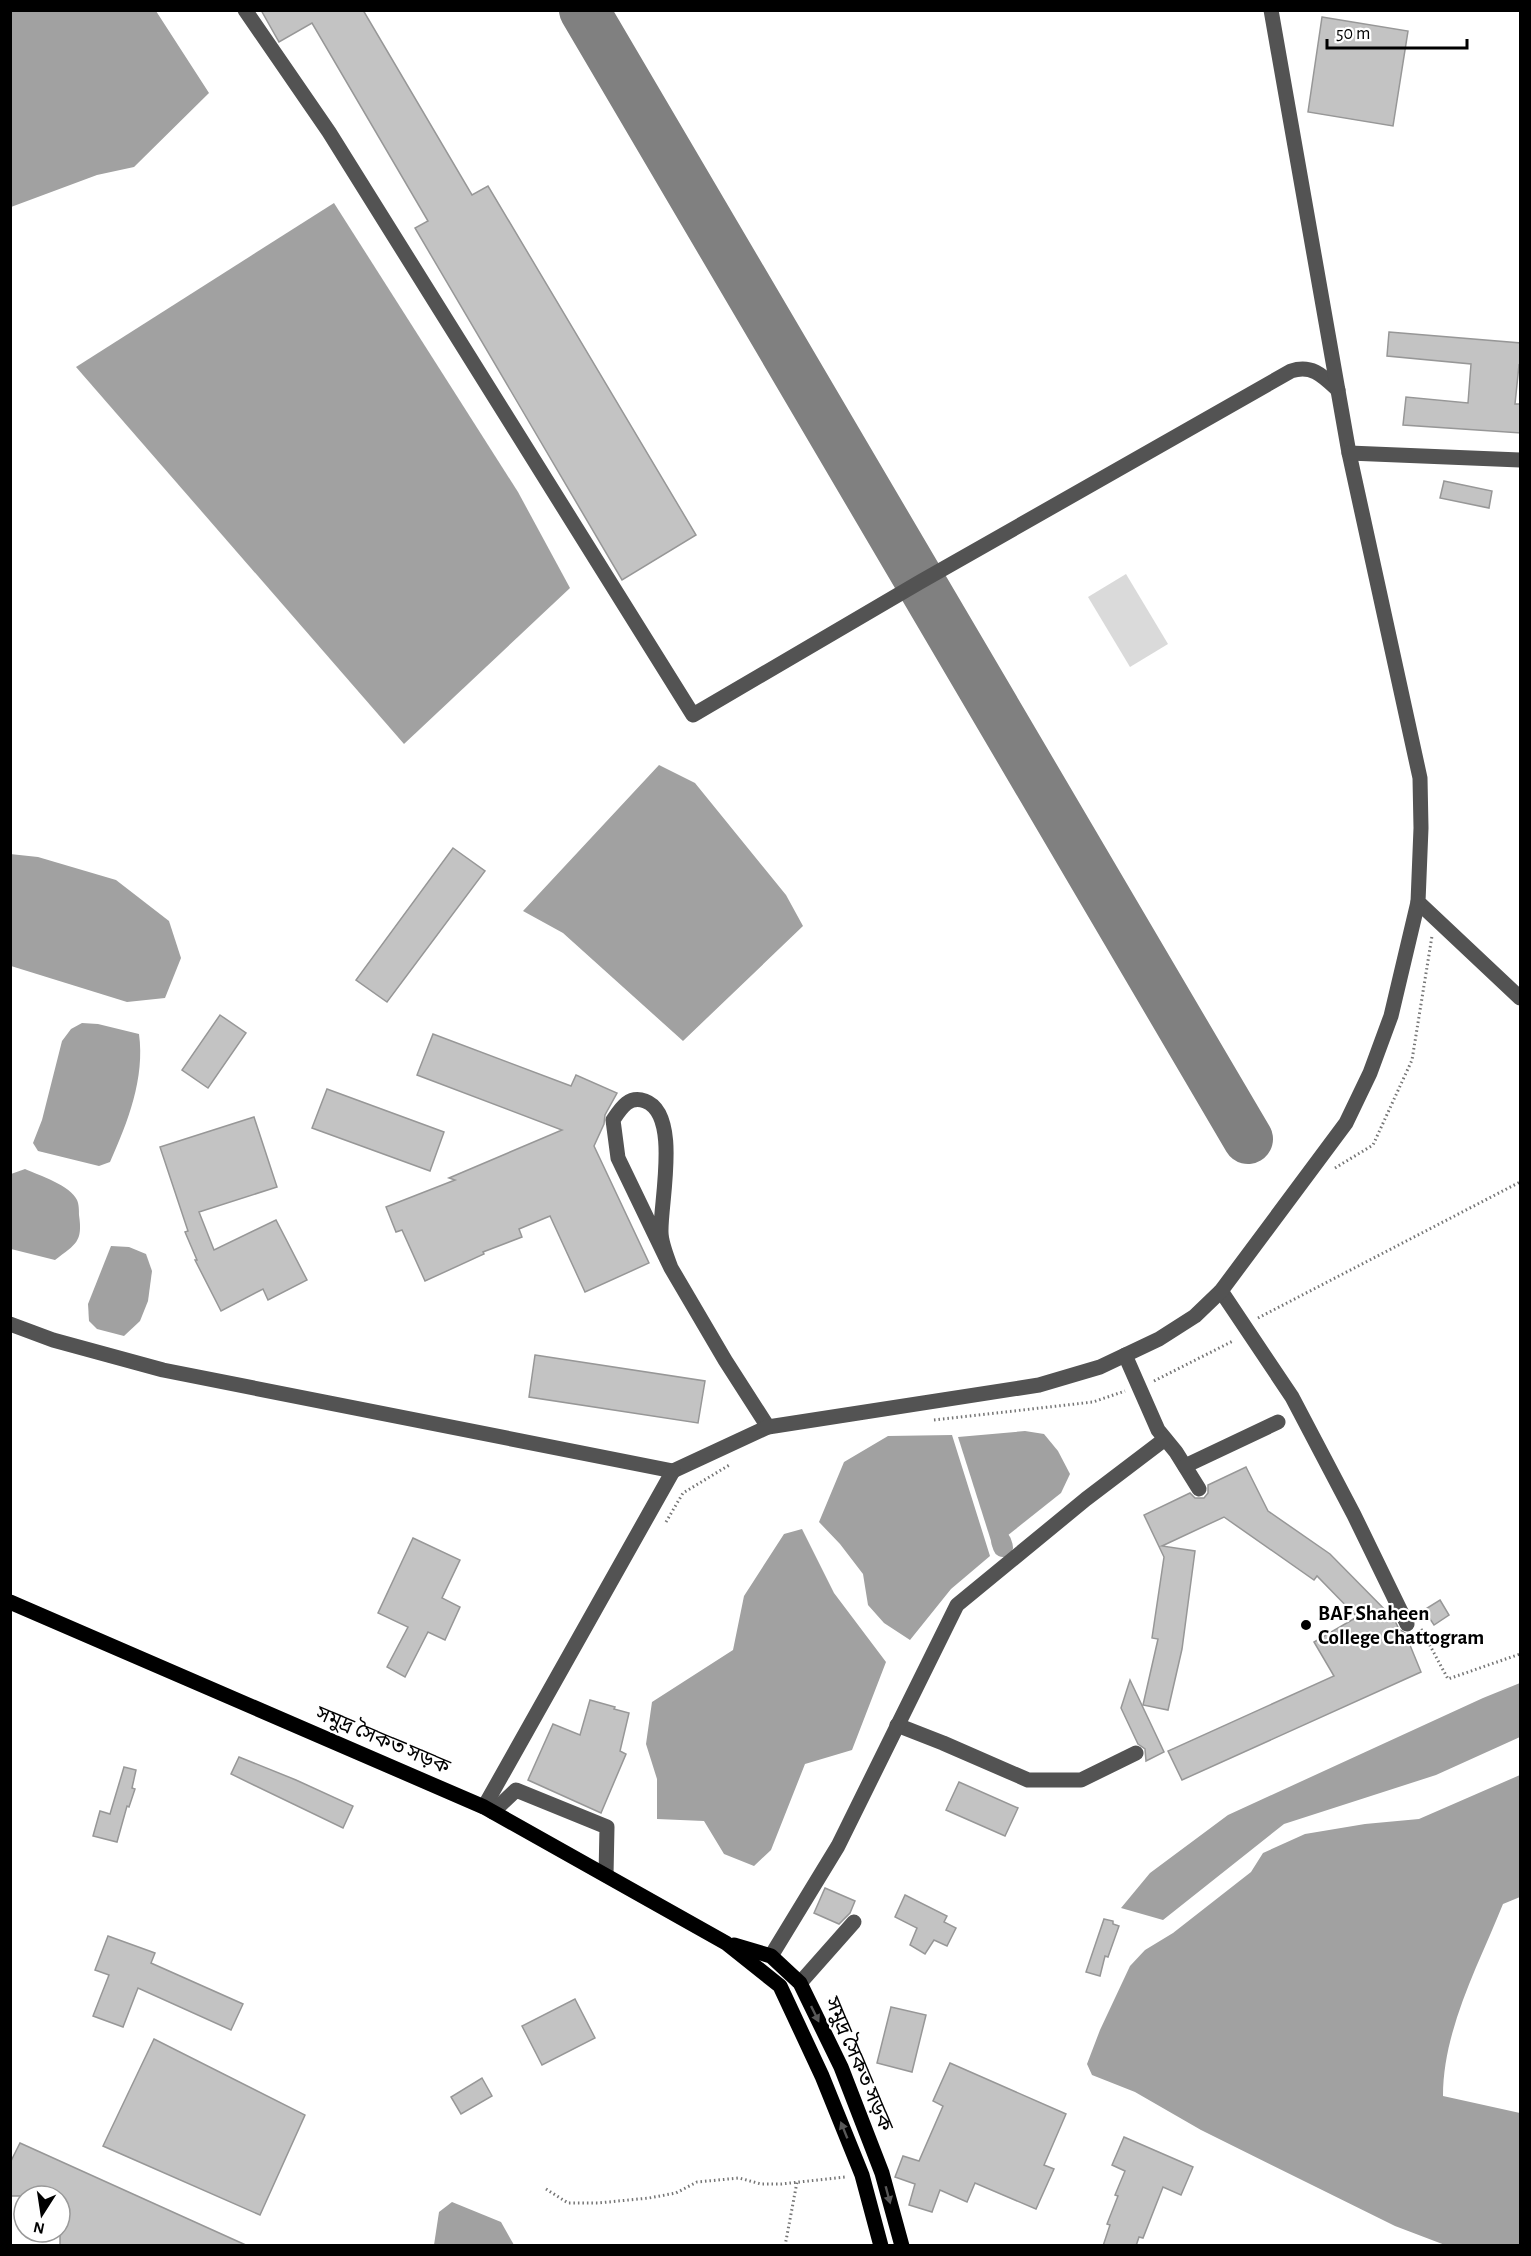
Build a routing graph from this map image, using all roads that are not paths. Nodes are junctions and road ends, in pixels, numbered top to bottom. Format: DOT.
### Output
graph roads {
  1 [pos="245,10"];
  2 [pos="1271,10"];
  3 [pos="1338,390"];
  4 [pos="1349,453"];
  5 [pos="1521,460"];
  6 [pos="1418,902"];
  7 [pos="1521,998"];
  8 [pos="670,1268"];
  9 [pos="1221,1291"];
  10 [pos="10,1324"];
  11 [pos="1125,1355"];
  12 [pos="1278,1422"];
  13 [pos="768,1427"];
  14 [pos="1165,1439"];
  15 [pos="1185,1466"];
  16 [pos="673,1471"];
  17 [pos="1199,1489"];
  18 [pos="10,1602"];
  19 [pos="1414,1626"];
  20 [pos="897,1725"];
  21 [pos="1136,1753"];
  22 [pos="488,1809"];
  23 [pos="606,1875"];
  24 [pos="854,1922"];
  25 [pos="726,1943"];
  26 [pos="771,1956"];
  27 [pos="800,1983"];
  28 [pos="881,2246"];
  29 [pos="902,2246"];
  1 -- 3 [label="street"];
  2 -- 3 [label="street"];
  3 -- 4 [label="street"];
  4 -- 5 [label="street"];
  4 -- 6 [label="street"];
  6 -- 7 [label="street"];
  6 -- 9 [label="street"];
  8 -- 8 [label="street"];
  8 -- 13 [label="street"];
  9 -- 11 [label="street"];
  9 -- 19 [label="street"];
  10 -- 16 [label="street"];
  11 -- 13 [label="street"];
  11 -- 14 [label="street"];
  12 -- 15 [label="street"];
  13 -- 16 [label="street"];
  14 -- 15 [label="street"];
  14 -- 20 [label="street"];
  15 -- 17 [label="street"];
  16 -- 22 [label="street"];
  18 -- 22 [label="main road, সমুদ্র সৈকত সড়ক"];
  20 -- 21 [label="street"];
  20 -- 26 [label="street"];
  22 -- 23 [label="main road, সমুদ্র সৈকত সড়ক"];
  22 -- 23 [label="street"];
  23 -- 25 [label="main road, সমুদ্র সৈকত সড়ক"];
  24 -- 27 [label="street"];
  25 -- 26 [label="main road, সমুদ্র সৈকত সড়ক"];
  28 -- 25 [label="main road, সমুদ্র সৈকত সড়ক, one-way"];
  26 -- 27 [label="main road, সমুদ্র সৈকত সড়ক"];
  27 -- 29 [label="main road, সমুদ্র সৈকত সড়ক, one-way"];
}
